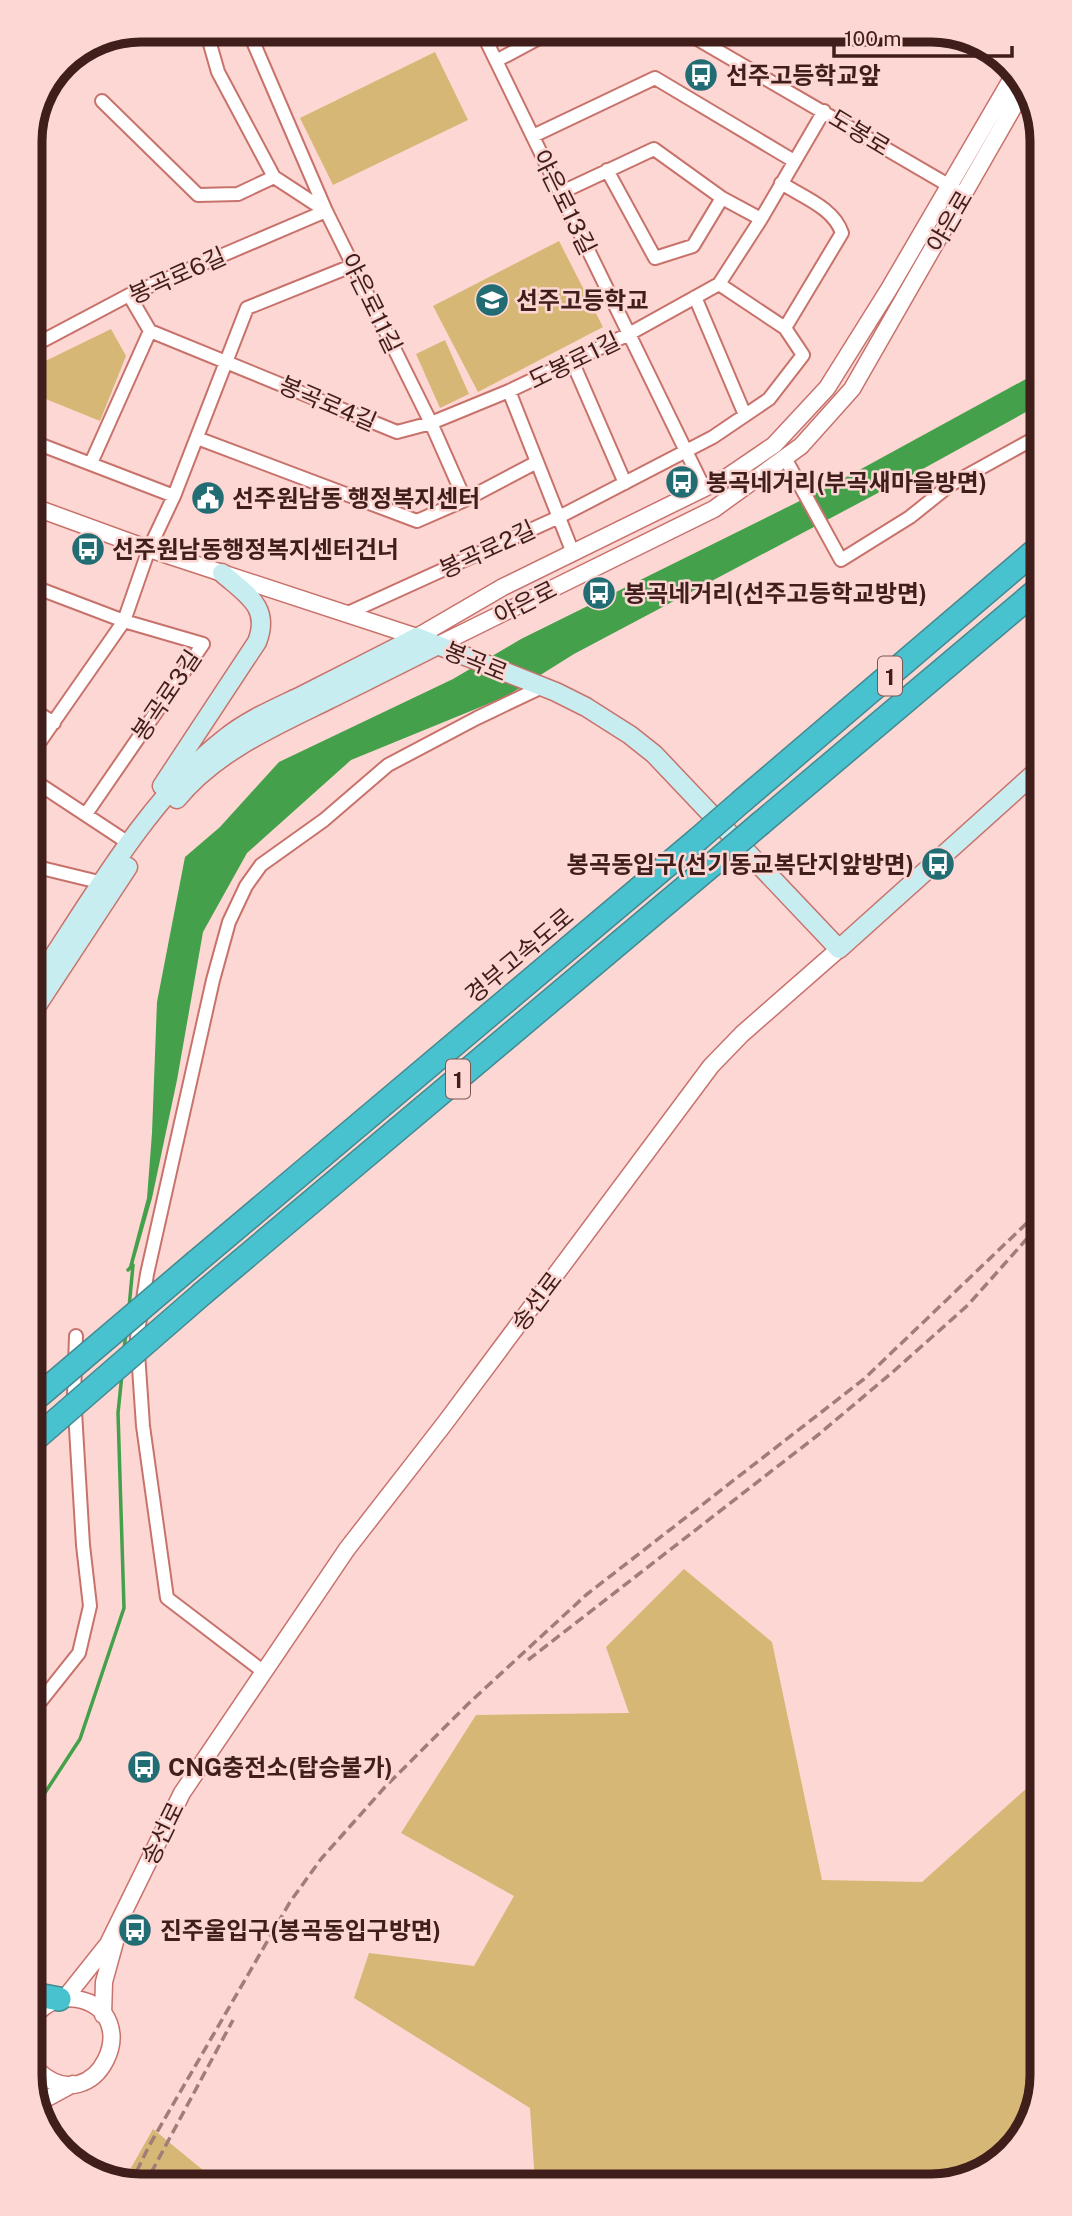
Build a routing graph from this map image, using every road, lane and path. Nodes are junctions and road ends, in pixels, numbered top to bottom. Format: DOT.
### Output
graph roads {
  1 [pos="209,42"];
  2 [pos="253,42"];
  3 [pos="487,42"];
  4 [pos="525,42"];
  5 [pos="703,42"];
  6 [pos="496,61"];
  7 [pos="1009,81"];
  8 [pos="1019,97"];
  9 [pos="102,101"];
  10 [pos="824,111"];
  11 [pos="533,136"];
  12 [pos="794,161"];
  13 [pos="607,170"];
  14 [pos="274,177"];
  15 [pos="781,183"];
  16 [pos="949,185"];
  17 [pos="560,193"];
  18 [pos="964,194"];
  19 [pos="722,198"];
  20 [pos="326,211"];
  21 [pos="761,219"];
  22 [pos="354,265"];
  23 [pos="719,284"];
  24 [pos="130,295"];
  25 [pos="695,297"];
  26 [pos="785,328"];
  27 [pos="150,331"];
  28 [pos="629,334"];
  29 [pos="42,341"];
  30 [pos="226,361"];
  31 [pos="572,361"];
  32 [pos="509,391"];
  33 [pos="745,415"];
  34 [pos="430,423"];
  35 [pos="197,438"];
  36 [pos="1030,441"];
  37 [pos="42,445"];
  38 [pos="687,452"];
  39 [pos="785,458"];
  40 [pos="537,462"];
  41 [pos="91,463"];
  42 [pos="625,483"];
  43 [pos="704,488"];
  44 [pos="174,496"];
  45 [pos="465,500"];
  46 [pos="42,510"];
  47 [pos="558,517"];
  48 [pos="149,549"];
  49 [pos="573,553"];
  50 [pos="1030,555"];
  51 [pos="222,573"];
  52 [pos="42,590"];
  53 [pos="1030,596"];
  54 [pos="348,613"];
  55 [pos="124,621"];
  56 [pos="417,637"];
  57 [pos="438,645"];
  58 [pos="542,687"];
  59 [pos="42,715"];
  60 [pos="54,723"];
  61 [pos="42,740"];
  62 [pos="1030,777"];
  63 [pos="42,786"];
  64 [pos="86,814"];
  65 [pos="130,844"];
  66 [pos="42,868"];
  67 [pos="103,883"];
  68 [pos="839,949"];
  69 [pos="42,974"];
  70 [pos="42,998"];
  71 [pos="76,1336"];
  72 [pos="42,1393"];
  73 [pos="42,1433"];
  74 [pos="264,1672"];
  75 [pos="42,1699"];
  76 [pos="127,1907"];
  77 [pos="54,1998"];
  78 [pos="103,2015"];
  79 [pos="42,2074"];
  80 [pos="74,2084"];
  81 [pos="46,2099"];
  1 -- 14 [label="street"];
  2 -- 20 [label="street, 야은로11길"];
  3 -- 6 [label="street, 야은로13길"];
  4 -- 6 [label="street"];
  5 -- 10 [label="street, 도봉로"];
  6 -- 11 [label="street, 야은로13길"];
  7 -- 16 [label="street, 야은로"];
  8 -- 18 [label="street, 야은로"];
  9 -- 14 [label="street"];
  10 -- 12 [label="street, 도봉로1길"];
  10 -- 16 [label="street, 도봉로"];
  11 -- 12 [label="street"];
  11 -- 17 [label="street, 야은로13길"];
  12 -- 15 [label="street, 도봉로1길"];
  13 -- 17 [label="street"];
  13 -- 19 [label="street"];
  13 -- 19 [label="street"];
  14 -- 20 [label="street"];
  15 -- 21 [label="street, 도봉로1길"];
  15 -- 26 [label="street"];
  16 -- 18 [label="street, 도봉로"];
  16 -- 43 [label="street, 야은로"];
  17 -- 28 [label="street, 야은로13길"];
  18 -- 39 [label="street, 야은로"];
  19 -- 21 [label="street"];
  20 -- 22 [label="street, 야은로11길"];
  20 -- 24 [label="street, 봉곡로6길"];
  21 -- 23 [label="street, 도봉로1길"];
  22 -- 30 [label="street"];
  22 -- 34 [label="street, 야은로11길"];
  23 -- 25 [label="street, 도봉로1길"];
  23 -- 26 [label="street, 봉곡로2길"];
  24 -- 27 [label="street"];
  24 -- 29 [label="street, 봉곡로6길"];
  25 -- 28 [label="street, 도봉로1길"];
  25 -- 33 [label="street"];
  26 -- 33 [label="street, 봉곡로2길"];
  27 -- 30 [label="street, 봉곡로4길"];
  27 -- 41 [label="street"];
  28 -- 31 [label="street, 도봉로1길"];
  28 -- 38 [label="street, 야은로13길"];
  30 -- 34 [label="street, 봉곡로4길"];
  30 -- 35 [label="street"];
  31 -- 32 [label="street, 도봉로1길"];
  31 -- 42 [label="street"];
  32 -- 34 [label="street, 도봉로1길"];
  32 -- 40 [label="street"];
  33 -- 38 [label="street, 봉곡로2길"];
  34 -- 45 [label="street, 야은로11길"];
  35 -- 44 [label="street"];
  35 -- 45 [label="street"];
  36 -- 39 [label="street"];
  37 -- 41 [label="street"];
  38 -- 42 [label="street, 봉곡로2길"];
  38 -- 43 [label="street, 야은로13길"];
  39 -- 57 [label="street, 야은로"];
  40 -- 45 [label="street"];
  40 -- 47 [label="street"];
  41 -- 44 [label="street"];
  42 -- 47 [label="street, 봉곡로2길"];
  43 -- 49 [label="street, 야은로"];
  44 -- 48 [label="street"];
  46 -- 48 [label="street, 봉곡로"];
  47 -- 49 [label="street"];
  47 -- 54 [label="street, 봉곡로2길"];
  48 -- 51 [label="street, 봉곡로"];
  48 -- 55 [label="street"];
  49 -- 56 [label="street, 야은로"];
  50 -- 72 [label="highway, 경부고속도로 / 1, bridge"];
  51 -- 54 [label="street, 봉곡로"];
  51 -- 65 [label="main road"];
  52 -- 55 [label="street, 봉곡로3길"];
  53 -- 73 [label="highway, 1, bridge"];
  54 -- 56 [label="street, 봉곡로"];
  55 -- 60 [label="street"];
  55 -- 64 [label="street, 봉곡로3길"];
  56 -- 57 [label="main road, 봉곡로"];
  56 -- 65 [label="main road, 야은로"];
  57 -- 58 [label="main road, 봉곡로"];
  57 -- 70 [label="main road, 야은로"];
  58 -- 68 [label="main road, 봉곡로"];
  58 -- 74 [label="street"];
  59 -- 60 [label="street"];
  60 -- 61 [label="street"];
  62 -- 68 [label="main road, 송선로"];
  63 -- 64 [label="street"];
  64 -- 65 [label="street"];
  65 -- 67 [label="main road, 야은로"];
  66 -- 67 [label="street"];
  67 -- 69 [label="main road, 야은로"];
  68 -- 74 [label="street, 송선로"];
  71 -- 75 [label="street"];
  74 -- 76 [label="street, 송선로"];
  76 -- 77 [label="street"];
  76 -- 78 [label="street"];
  77 -- 78 [label="street"];
  78 -- 80 [label="street"];
  79 -- 80 [label="street"];
  80 -- 81 [label="street"];
}
